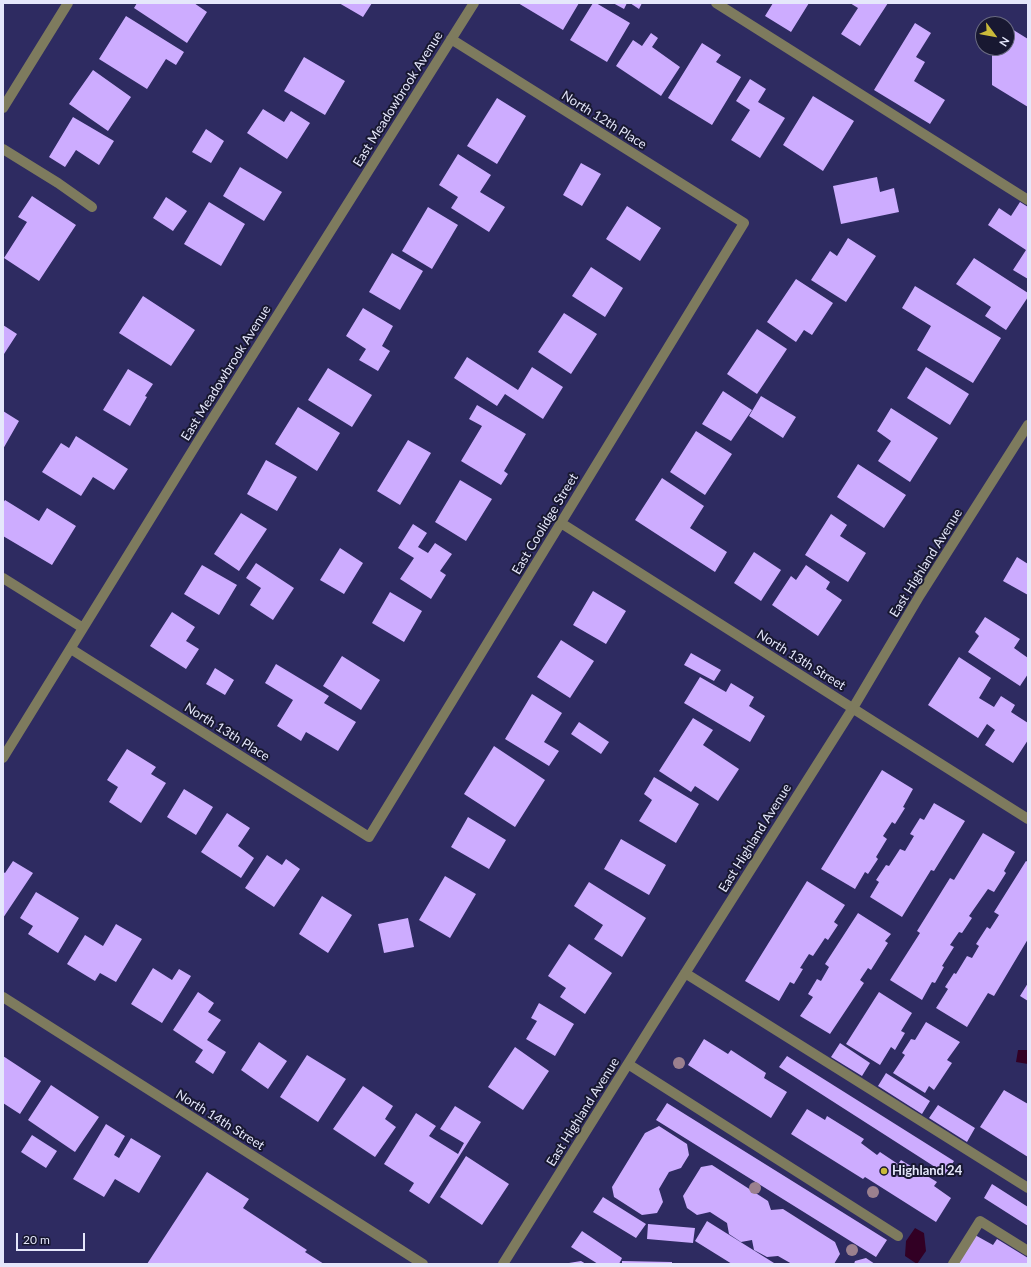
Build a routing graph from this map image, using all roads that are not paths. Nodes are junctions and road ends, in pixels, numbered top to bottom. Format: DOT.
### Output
graph roads {
  1 [pos="68,3"];
  2 [pos="474,3"];
  3 [pos="716,3"];
  4 [pos="451,39"];
  5 [pos="3,108"];
  6 [pos="3,149"];
  7 [pos="1028,200"];
  8 [pos="92,207"];
  9 [pos="744,223"];
  10 [pos="1028,425"];
  11 [pos="561,523"];
  12 [pos="3,578"];
  13 [pos="83,628"];
  14 [pos="71,649"];
  15 [pos="853,708"];
  16 [pos="3,758"];
  17 [pos="1028,819"];
  18 [pos="368,837"];
  19 [pos="685,973"];
  20 [pos="3,997"];
  21 [pos="628,1064"];
  22 [pos="1028,1188"];
  23 [pos="898,1236"];
  24 [pos="1028,1251"];
  25 [pos="423,1264"];
  26 [pos="503,1264"];
  27 [pos="953,1264"];
  1 -- 5 [label="street"];
  2 -- 4 [label="street, East Meadowbrook Avenue"];
  3 -- 7 [label="street"];
  4 -- 9 [label="street, North 12th Place"];
  4 -- 13 [label="street, East Meadowbrook Avenue"];
  6 -- 8 [label="street"];
  9 -- 11 [label="street, East Coolidge Street"];
  10 -- 15 [label="street, East Highland Avenue"];
  11 -- 15 [label="street, North 13th Street"];
  11 -- 18 [label="street, East Coolidge Street"];
  12 -- 13 [label="street"];
  13 -- 14 [label="street, East Meadowbrook Avenue"];
  14 -- 16 [label="street, East Meadowbrook Avenue"];
  14 -- 18 [label="street, North 13th Place"];
  15 -- 17 [label="street, North 13th Street"];
  15 -- 19 [label="street, East Highland Avenue"];
  19 -- 21 [label="street, East Highland Avenue"];
  19 -- 22 [label="street"];
  20 -- 25 [label="street, North 14th Street"];
  21 -- 23 [label="street"];
  21 -- 26 [label="street, East Highland Avenue"];
  24 -- 27 [label="street"];
}
